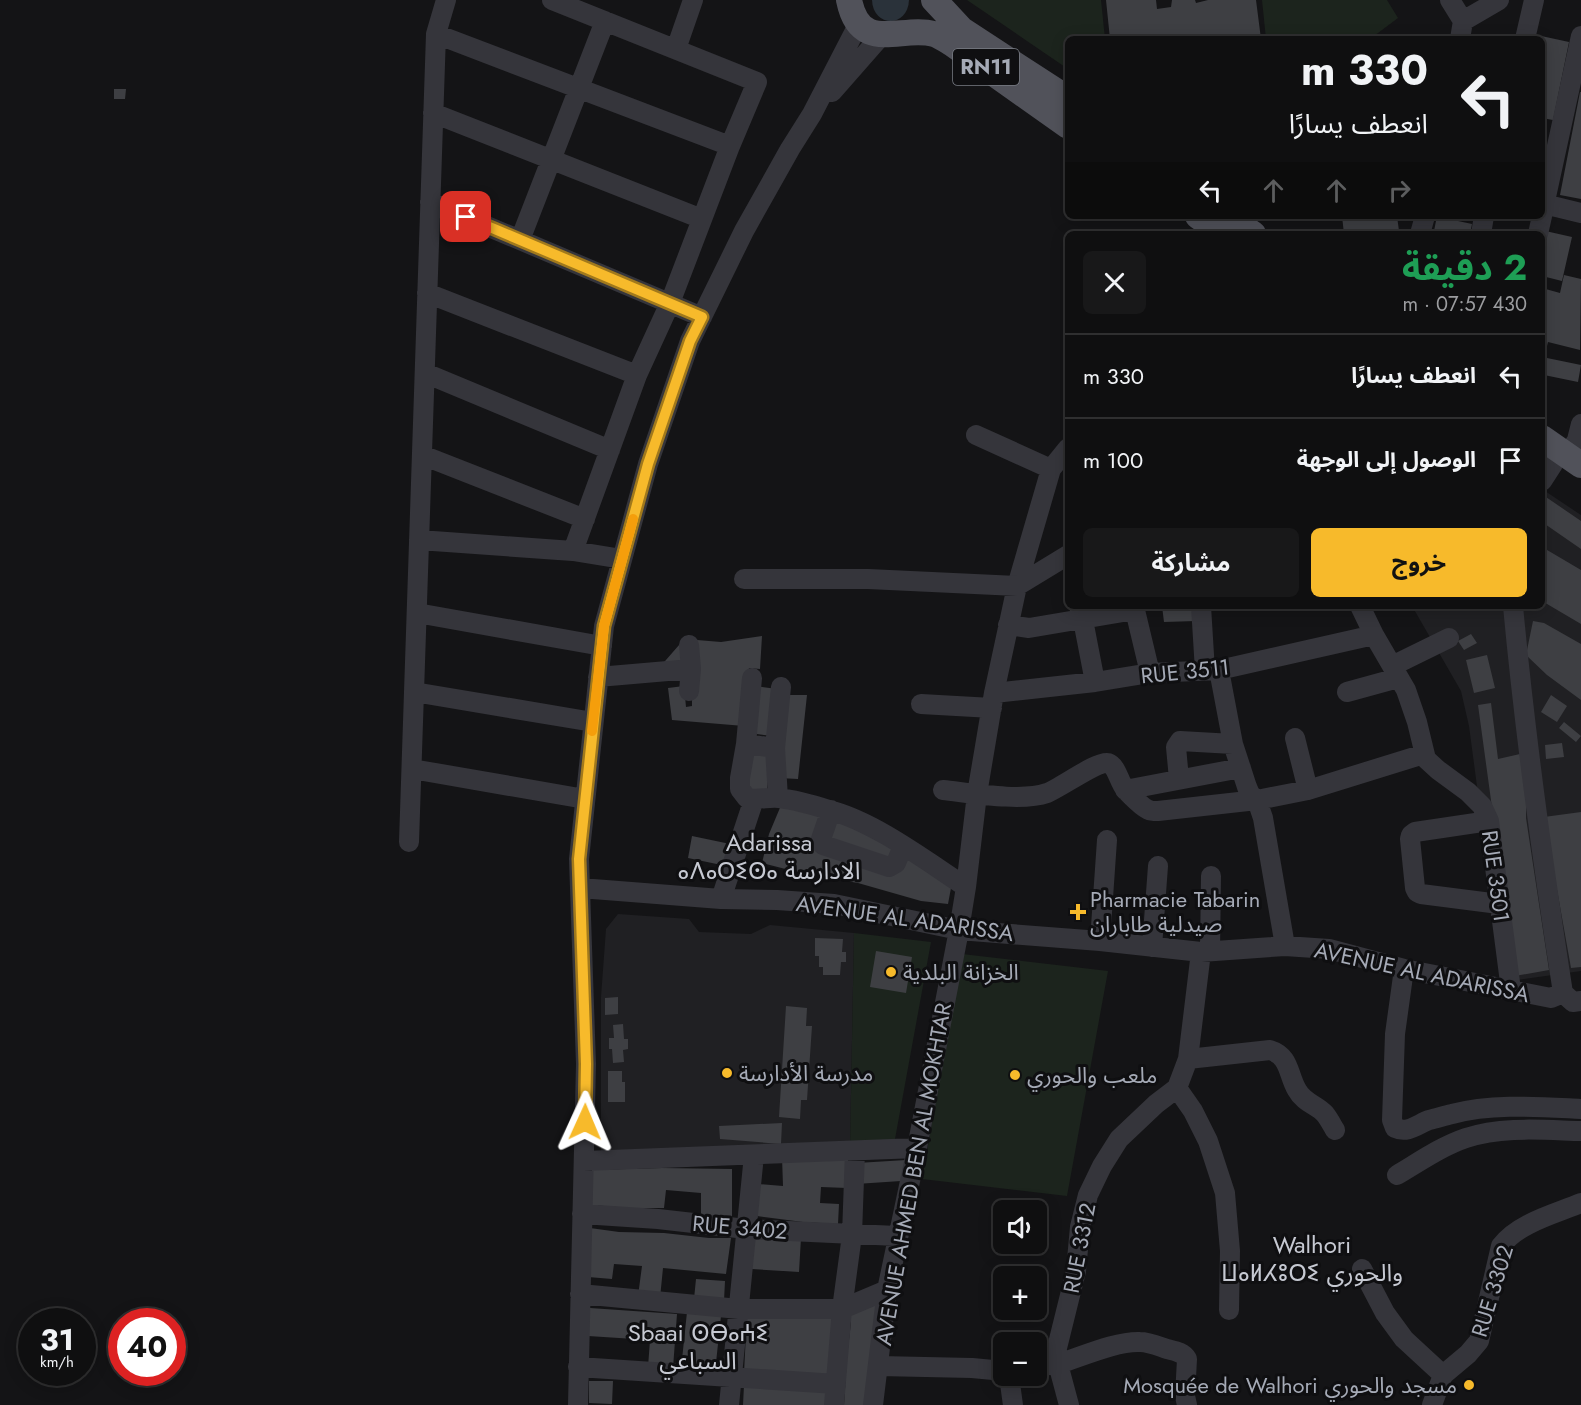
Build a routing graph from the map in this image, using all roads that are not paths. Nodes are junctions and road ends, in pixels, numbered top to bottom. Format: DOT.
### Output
graph roads {
  1 [pos="446,0"];
  2 [pos="552,0"];
  3 [pos="693,0"];
  4 [pos="926,0"];
  5 [pos="934,0"];
  6 [pos="1450,0"];
  7 [pos="1500,0"];
  8 [pos="1534,0"];
  9 [pos="853,10"];
  10 [pos="605,21"];
  11 [pos="1462,30"];
  12 [pos="436,34"];
  13 [pos="890,35"];
  14 [pos="1526,36"];
  15 [pos="1581,36"];
  16 [pos="676,49"];
  17 [pos="578,88"];
  18 [pos="1065,97"];
  19 [pos="433,113"];
  20 [pos="812,114"];
  21 [pos="1065,124"];
  22 [pos="730,146"];
  23 [pos="550,159"];
  24 [pos="1545,198"];
  25 [pos="430,201"];
  26 [pos="1545,202"];
  27 [pos="1581,213"];
  28 [pos="702,219"];
  29 [pos="1204,219"];
  30 [pos="1223,229"];
  31 [pos="520,240"];
  32 [pos="427,293"];
  33 [pos="670,303"];
  34 [pos="702,317"];
  35 [pos="424,373"];
  36 [pos="637,375"];
  37 [pos="1581,424"];
  38 [pos="976,435"];
  39 [pos="1545,443"];
  40 [pos="610,450"];
  41 [pos="1065,452"];
  42 [pos="422,455"];
  43 [pos="1557,464"];
  44 [pos="1051,469"];
  45 [pos="1581,482"];
  46 [pos="585,519"];
  47 [pos="419,540"];
  48 [pos="573,551"];
  49 [pos="622,559"];
  50 [pos="1065,562"];
  51 [pos="744,579"];
  52 [pos="1017,586"];
  53 [pos="1124,609"];
  54 [pos="1135,609"];
  55 [pos="1202,609"];
  56 [pos="1361,609"];
  57 [pos="1513,609"];
  58 [pos="417,613"];
  59 [pos="1081,613"];
  60 [pos="1008,625"];
  61 [pos="1374,635"];
  62 [pos="1449,638"];
  63 [pos="689,645"];
  64 [pos="602,646"];
  65 [pos="691,669"];
  66 [pos="1212,671"];
  67 [pos="1395,672"];
  68 [pos="1150,673"];
  69 [pos="598,677"];
  70 [pos="752,678"];
  71 [pos="1095,682"];
  72 [pos="781,687"];
  73 [pos="689,691"];
  74 [pos="414,692"];
  75 [pos="1347,693"];
  76 [pos="993,701"];
  77 [pos="921,704"];
  78 [pos="593,722"];
  79 [pos="1295,738"];
  80 [pos="746,744"];
  81 [pos="1233,744"];
  82 [pos="775,748"];
  83 [pos="1424,754"];
  84 [pos="1240,768"];
  85 [pos="412,769"];
  86 [pos="1179,779"];
  87 [pos="943,790"];
  88 [pos="1125,790"];
  89 [pos="1308,790"];
  90 [pos="977,794"];
  91 [pos="778,798"];
  92 [pos="585,799"];
  93 [pos="751,799"];
  94 [pos="1257,800"];
  95 [pos="831,810"];
  96 [pos="1489,821"];
  97 [pos="1107,840"];
  98 [pos="409,842"];
  99 [pos="903,846"];
  100 [pos="1158,866"];
  101 [pos="1211,876"];
  102 [pos="966,887"];
  103 [pos="580,888"];
  104 [pos="721,899"];
  105 [pos="1500,904"];
  106 [pos="959,930"];
  107 [pos="1100,941"];
  108 [pos="1285,946"];
  109 [pos="1152,947"];
  110 [pos="1205,952"];
  111 [pos="1404,969"];
  112 [pos="1510,990"];
  113 [pos="1563,993"];
  114 [pos="1581,1001"];
  115 [pos="1188,1059"];
  116 [pos="1177,1088"];
  117 [pos="1581,1109"];
  118 [pos="1335,1130"];
  119 [pos="1581,1131"];
  120 [pos="917,1148"];
  121 [pos="855,1151"];
  122 [pos="754,1155"];
  123 [pos="584,1161"];
  124 [pos="1397,1175"];
  125 [pos="1581,1203"];
  126 [pos="582,1214"];
  127 [pos="746,1229"];
  128 [pos="852,1235"];
  129 [pos="897,1236"];
  130 [pos="1362,1269"];
  131 [pos="887,1290"];
  132 [pos="580,1294"];
  133 [pos="739,1309"];
  134 [pos="842,1309"];
  135 [pos="1229,1310"];
  136 [pos="879,1366"];
  137 [pos="1049,1366"];
  138 [pos="578,1367"];
  139 [pos="993,1370"];
  140 [pos="1443,1375"];
  141 [pos="731,1378"];
  142 [pos="836,1384"];
  143 [pos="1011,1386"];
  144 [pos="578,1405"];
  145 [pos="729,1405"];
  146 [pos="834,1405"];
  147 [pos="873,1405"];
  148 [pos="1013,1405"];
  149 [pos="1069,1405"];
  150 [pos="1187,1405"];
  151 [pos="1432,1405"];
  1 -- 12 [label="street"];
  2 -- 10 [label="street"];
  3 -- 16 [label="street"];
  4 -- 13 [label="main road"];
  5 -- 18 [label="main road, RN11"];
  6 -- 11 [label="street"];
  7 -- 11 [label="street"];
  8 -- 14 [label="street"];
  9 -- 13 [label="main road"];
  9 -- 20 [label="street"];
  10 -- 16 [label="street"];
  10 -- 17 [label="street"];
  12 -- 17 [label="street"];
  12 -- 19 [label="street"];
  13 -- 20 [label="street"];
  13 -- 21 [label="main road, RN11"];
  15 -- 24 [label="street"];
  16 -- 22 [label="street"];
  17 -- 22 [label="street"];
  17 -- 23 [label="street"];
  19 -- 23 [label="street"];
  19 -- 25 [label="street"];
  20 -- 34 [label="street"];
  22 -- 28 [label="street"];
  23 -- 28 [label="street"];
  23 -- 31 [label="street"];
  25 -- 31 [label="street"];
  25 -- 32 [label="street"];
  26 -- 27 [label="street"];
  28 -- 33 [label="street"];
  29 -- 30 [label="main road"];
  31 -- 33 [label="street"];
  32 -- 35 [label="street"];
  32 -- 36 [label="street"];
  33 -- 34 [label="street"];
  33 -- 36 [label="street"];
  34 -- 49 [label="street"];
  35 -- 40 [label="street"];
  35 -- 42 [label="street"];
  36 -- 40 [label="street"];
  37 -- 43 [label="street"];
  38 -- 44 [label="street"];
  39 -- 43 [label="main road"];
  40 -- 46 [label="street"];
  41 -- 44 [label="street"];
  42 -- 46 [label="street"];
  42 -- 47 [label="street"];
  43 -- 45 [label="main road"];
  44 -- 52 [label="street, AVENUE AHMED BEN AL MOKHTAR"];
  46 -- 48 [label="street"];
  47 -- 48 [label="street"];
  47 -- 58 [label="street"];
  48 -- 49 [label="street"];
  49 -- 64 [label="street"];
  50 -- 52 [label="street"];
  51 -- 52 [label="street"];
  52 -- 60 [label="street, AVENUE AHMED BEN AL MOKHTAR"];
  53 -- 59 [label="street"];
  54 -- 68 [label="street"];
  55 -- 66 [label="street"];
  56 -- 61 [label="street"];
  57 -- 113 [label="street"];
  58 -- 64 [label="street"];
  58 -- 74 [label="street"];
  59 -- 60 [label="street"];
  59 -- 71 [label="street"];
  60 -- 76 [label="street, AVENUE AHMED BEN AL MOKHTAR"];
  61 -- 66 [label="street, RUE 3511"];
  61 -- 67 [label="street"];
  62 -- 67 [label="street"];
  63 -- 65 [label="street"];
  64 -- 69 [label="street"];
  65 -- 69 [label="street"];
  65 -- 73 [label="street"];
  66 -- 68 [label="street, RUE 3511"];
  66 -- 81 [label="street"];
  67 -- 75 [label="street"];
  67 -- 83 [label="street"];
  68 -- 71 [label="street, RUE 3511"];
  69 -- 78 [label="street"];
  70 -- 80 [label="street"];
  71 -- 76 [label="street, RUE 3511"];
  72 -- 82 [label="street"];
  74 -- 78 [label="street"];
  74 -- 85 [label="street"];
  76 -- 77 [label="street, RUE 3511"];
  76 -- 90 [label="street, AVENUE AHMED BEN AL MOKHTAR"];
  78 -- 92 [label="street"];
  79 -- 89 [label="street"];
  80 -- 82 [label="street"];
  80 -- 93 [label="street"];
  81 -- 84 [label="street"];
  81 -- 86 [label="street"];
  82 -- 91 [label="street"];
  83 -- 89 [label="street"];
  83 -- 96 [label="street, RUE 3501"];
  84 -- 86 [label="street"];
  84 -- 94 [label="street"];
  85 -- 92 [label="street"];
  85 -- 98 [label="street"];
  86 -- 88 [label="street"];
  87 -- 90 [label="street"];
  88 -- 90 [label="street"];
  88 -- 94 [label="street"];
  89 -- 94 [label="street"];
  90 -- 102 [label="street, AVENUE AHMED BEN AL MOKHTAR"];
  91 -- 93 [label="street"];
  91 -- 95 [label="street"];
  92 -- 103 [label="street"];
  93 -- 104 [label="street"];
  94 -- 108 [label="street"];
  95 -- 99 [label="street"];
  95 -- 99 [label="street"];
  96 -- 105 [label="street, RUE 3501"];
  96 -- 105 [label="street"];
  97 -- 107 [label="street"];
  99 -- 102 [label="street"];
  100 -- 109 [label="street"];
  101 -- 110 [label="street"];
  102 -- 106 [label="street, AVENUE AHMED BEN AL MOKHTAR"];
  103 -- 104 [label="street, AVENUE AL ADARISSA"];
  103 -- 123 [label="street"];
  104 -- 106 [label="street, AVENUE AL ADARISSA"];
  105 -- 112 [label="street, RUE 3501"];
  106 -- 107 [label="street, AVENUE AL ADARISSA"];
  106 -- 120 [label="street, AVENUE AHMED BEN AL MOKHTAR"];
  107 -- 109 [label="street, AVENUE AL ADARISSA"];
  108 -- 110 [label="street, AVENUE AL ADARISSA"];
  108 -- 111 [label="street, AVENUE AL ADARISSA"];
  109 -- 110 [label="street, AVENUE AL ADARISSA"];
  110 -- 115 [label="street"];
  111 -- 112 [label="street, AVENUE AL ADARISSA"];
  111 -- 117 [label="street"];
  112 -- 113 [label="street, AVENUE AL ADARISSA"];
  113 -- 114 [label="street, AVENUE AL ADARISSA"];
  115 -- 116 [label="street"];
  115 -- 118 [label="street"];
  116 -- 135 [label="street"];
  116 -- 137 [label="street, RUE 3312"];
  119 -- 124 [label="street"];
  120 -- 121 [label="street"];
  120 -- 129 [label="street, AVENUE AHMED BEN AL MOKHTAR"];
  121 -- 122 [label="street"];
  121 -- 128 [label="street"];
  122 -- 123 [label="street"];
  122 -- 127 [label="street"];
  123 -- 126 [label="street"];
  125 -- 140 [label="street, RUE 3302"];
  126 -- 127 [label="street, RUE 3402"];
  126 -- 132 [label="street"];
  127 -- 128 [label="street, RUE 3402"];
  127 -- 133 [label="street"];
  128 -- 129 [label="street, RUE 3402"];
  128 -- 134 [label="street"];
  129 -- 131 [label="street, AVENUE AHMED BEN AL MOKHTAR"];
  130 -- 140 [label="street"];
  131 -- 134 [label="street"];
  131 -- 136 [label="street, AVENUE AHMED BEN AL MOKHTAR"];
  132 -- 133 [label="street"];
  132 -- 138 [label="street"];
  133 -- 134 [label="street"];
  133 -- 141 [label="street"];
  134 -- 142 [label="street"];
  136 -- 139 [label="street"];
  136 -- 147 [label="street, AVENUE AHMED BEN AL MOKHTAR"];
  137 -- 149 [label="street"];
  137 -- 150 [label="street"];
  138 -- 141 [label="street"];
  138 -- 144 [label="street"];
  140 -- 151 [label="street"];
  141 -- 142 [label="street"];
  141 -- 145 [label="street"];
  142 -- 146 [label="street"];
  143 -- 148 [label="street"];
}
